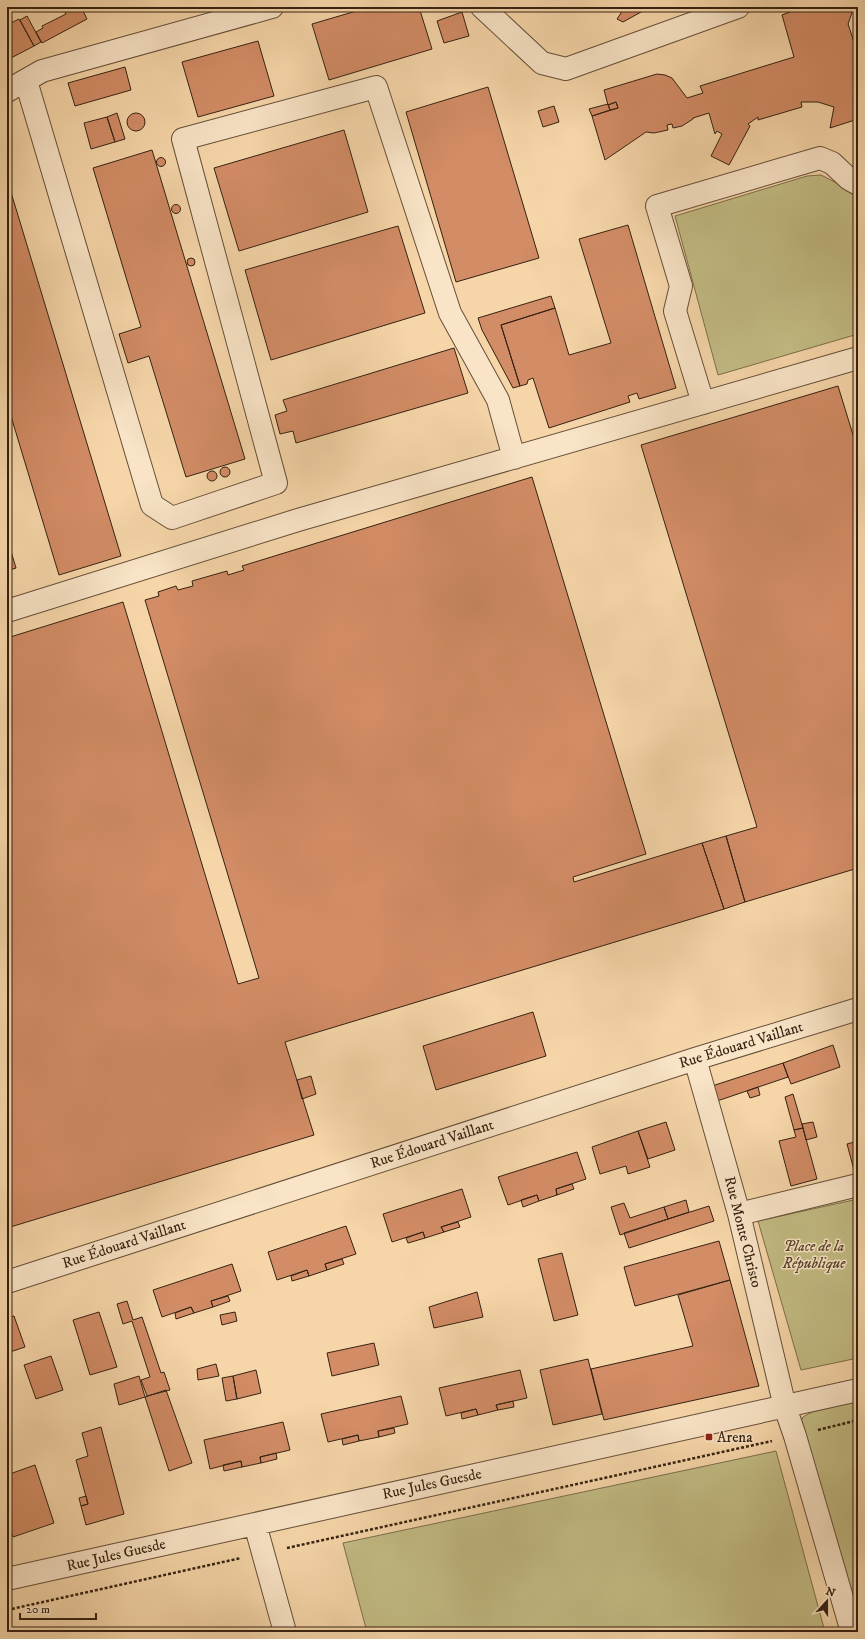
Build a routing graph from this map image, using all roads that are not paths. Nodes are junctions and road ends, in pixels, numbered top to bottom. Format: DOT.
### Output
graph roads {
  1 [pos="272,7"];
  2 [pos="482,7"];
  3 [pos="738,7"];
  4 [pos="26,81"];
  5 [pos="7,91"];
  6 [pos="858,184"];
  7 [pos="858,358"];
  8 [pos="703,403"];
  9 [pos="514,458"];
  10 [pos="7,611"];
  11 [pos="858,1009"];
  12 [pos="695,1059"];
  13 [pos="858,1185"];
  14 [pos="739,1214"];
  15 [pos="7,1282"];
  16 [pos="858,1390"];
  17 [pos="785,1407"];
  18 [pos="255,1524"];
  19 [pos="7,1579"];
  20 [pos="284,1632"];
  21 [pos="852,1632"];
  1 -- 4 [label="street"];
  2 -- 3 [label="street"];
  4 -- 5 [label="street"];
  4 -- 9 [label="street"];
  6 -- 8 [label="street"];
  7 -- 8 [label="street"];
  8 -- 9 [label="street"];
  9 -- 10 [label="street"];
  11 -- 12 [label="street, Rue Édouard Vaillant"];
  12 -- 14 [label="street, Rue Monte Christo"];
  12 -- 15 [label="street, Rue Édouard Vaillant"];
  13 -- 14 [label="street"];
  14 -- 17 [label="street, Rue Monte Christo"];
  16 -- 17 [label="street, Rue Jules Guesde"];
  17 -- 18 [label="street, Rue Jules Guesde"];
  17 -- 21 [label="street, Rue Monte Christo"];
  18 -- 19 [label="street, Rue Jules Guesde"];
  18 -- 20 [label="street"];
}
